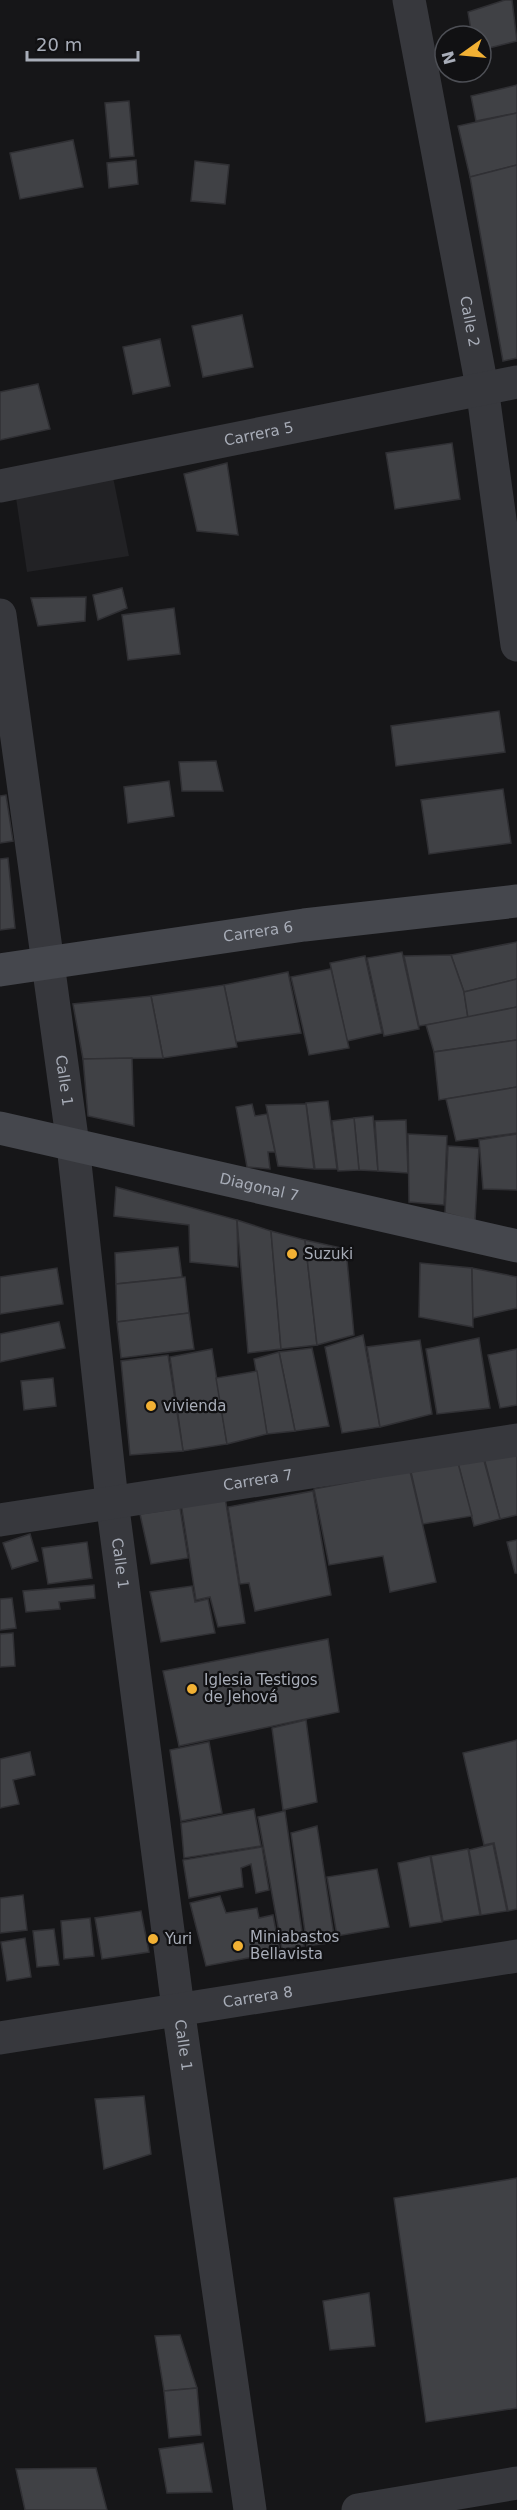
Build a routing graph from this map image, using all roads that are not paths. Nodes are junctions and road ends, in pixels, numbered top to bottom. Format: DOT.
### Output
graph roads {
  1 [pos="409,0"];
  2 [pos="517,382"];
  3 [pos="482,387"];
  4 [pos="0,486"];
  5 [pos="0,615"];
  6 [pos="517,645"];
  7 [pos="517,901"];
  8 [pos="49,963"];
  9 [pos="0,970"];
  10 [pos="0,1128"];
  11 [pos="73,1145"];
  12 [pos="517,1246"];
  13 [pos="517,1440"];
  14 [pos="112,1501"];
  15 [pos="0,1520"];
  16 [pos="517,1956"];
  17 [pos="178,2008"];
  18 [pos="0,2038"];
  19 [pos="517,2483"];
  20 [pos="250,2510"];
  21 [pos="358,2510"];
  1 -- 3 [label="street, Calle 2"];
  2 -- 3 [label="street, Carrera 5"];
  3 -- 4 [label="street, Carrera 5"];
  3 -- 6 [label="street, Calle 2"];
  5 -- 8 [label="street, Calle 1"];
  7 -- 8 [label="street, Carrera 6"];
  8 -- 9 [label="street, Carrera 6"];
  8 -- 11 [label="street, Calle 1"];
  10 -- 11 [label="street, Diagonal 7"];
  11 -- 12 [label="street, Diagonal 7"];
  11 -- 14 [label="street, Calle 1"];
  13 -- 14 [label="street, Carrera 7"];
  14 -- 15 [label="street, Carrera 7"];
  14 -- 17 [label="street, Calle 1"];
  16 -- 17 [label="street, Carrera 8"];
  17 -- 18 [label="street, Carrera 8"];
  17 -- 20 [label="street, Calle 1"];
  19 -- 21 [label="street"];
}
